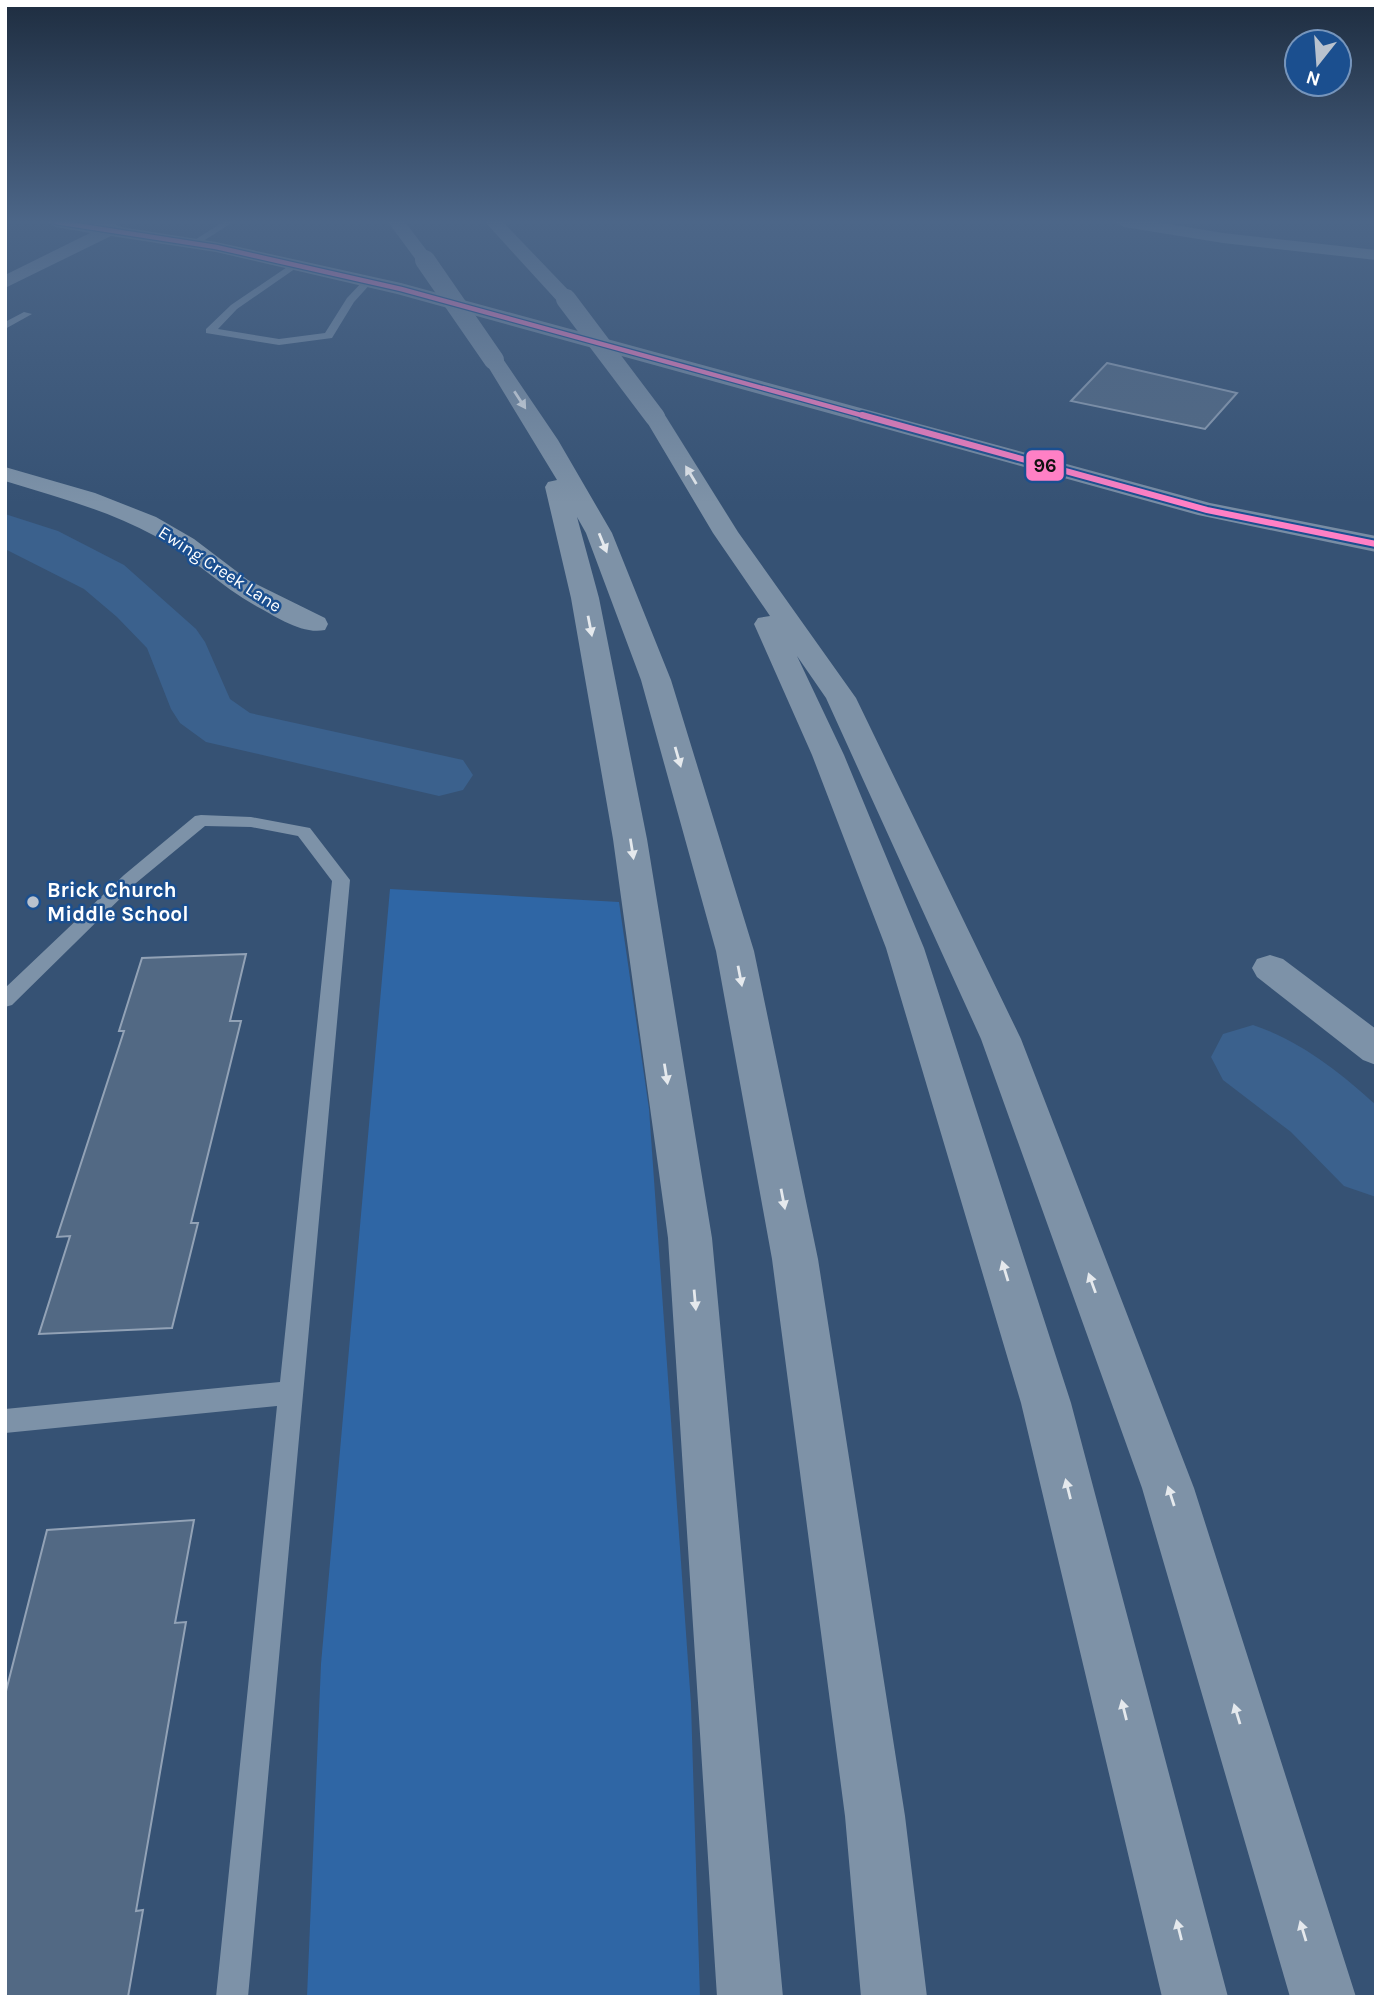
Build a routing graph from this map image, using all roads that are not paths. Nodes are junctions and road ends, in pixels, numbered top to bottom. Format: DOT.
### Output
graph roads {
  1 [pos="24,315"];
  2 [pos="226,315"];
  3 [pos="341,315"];
  4 [pos="463,315"];
  5 [pos="495,315"];
  6 [pos="578,315"];
  7 [pos="5,326"];
  8 [pos="546,440"];
  9 [pos="5,474"];
  10 [pos="726,533"];
  11 [pos="1376,544"];
  12 [pos="315,624"];
  13 [pos="1270,968"];
  14 [pos="5,1000"];
  15 [pos="1376,1050"];
  16 [pos="291,1393"];
  17 [pos="5,1421"];
  18 [pos="232,1997"];
  19 [pos="750,1997"];
  20 [pos="894,1997"];
  21 [pos="1195,1997"];
  22 [pos="1323,1997"];
  1 -- 7 [label="lane"];
  2 -- 3 [label="lane"];
  4 -- 8 [label="highway, one-way, bridge"];
  5 -- 11 [label="street"];
  10 -- 6 [label="highway, one-way, bridge"];
  8 -- 19 [label="highway, one-way"];
  8 -- 20 [label="highway, one-way"];
  9 -- 12 [label="street, Ewing Creek Lane"];
  21 -- 10 [label="highway, one-way"];
  22 -- 10 [label="highway, one-way"];
  13 -- 15 [label="street"];
  14 -- 16 [label="lane"];
  16 -- 17 [label="lane"];
  16 -- 18 [label="lane"];
}
